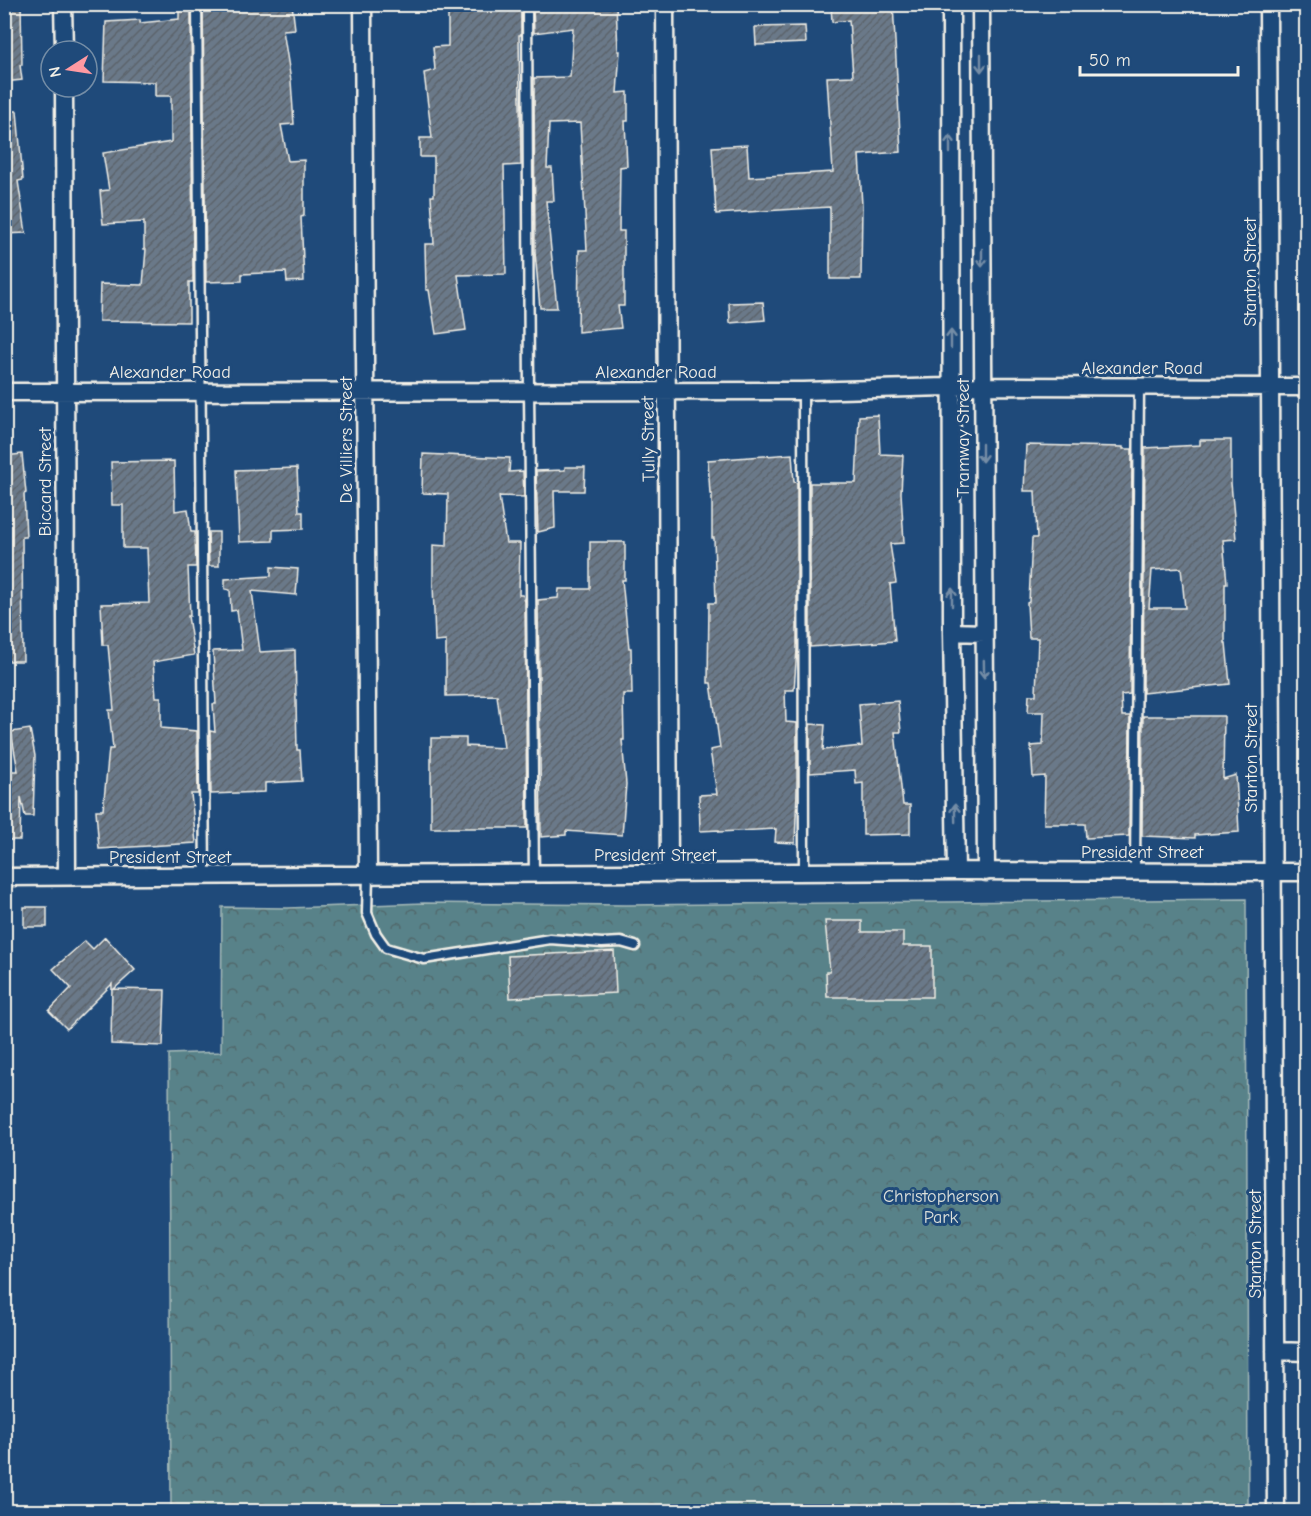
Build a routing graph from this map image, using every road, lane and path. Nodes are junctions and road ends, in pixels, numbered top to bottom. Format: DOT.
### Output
graph roads {
  1 [pos="63,4"];
  2 [pos="197,4"];
  3 [pos="363,4"];
  4 [pos="527,4"];
  5 [pos="665,4"];
  6 [pos="951,4"];
  7 [pos="981,4"];
  8 [pos="1268,4"];
  9 [pos="64,39"];
  10 [pos="64,99"];
  11 [pos="982,386"];
  12 [pos="1139,387"];
  13 [pos="1270,387"];
  14 [pos="1306,387"];
  15 [pos="952,388"];
  16 [pos="529,391"];
  17 [pos="667,391"];
  18 [pos="803,391"];
  19 [pos="4,392"];
  20 [pos="64,392"];
  21 [pos="202,392"];
  22 [pos="365,393"];
  23 [pos="952,632"];
  24 [pos="984,633"];
  25 [pos="956,871"];
  26 [pos="1135,871"];
  27 [pos="986,872"];
  28 [pos="1272,872"];
  29 [pos="1306,872"];
  30 [pos="804,873"];
  31 [pos="669,874"];
  32 [pos="534,875"];
  33 [pos="67,876"];
  34 [pos="368,876"];
  35 [pos="4,877"];
  36 [pos="205,877"];
  37 [pos="635,946"];
  38 [pos="1275,1351"];
  39 [pos="1306,1352"];
  40 [pos="1276,1512"];
  1 -- 9 [label="street"];
  2 -- 21 [label="lane"];
  3 -- 22 [label="street, De Villiers Street"];
  4 -- 16 [label="lane"];
  5 -- 17 [label="street, Tully Street"];
  15 -- 6 [label="street, Tramway Street, one-way"];
  7 -- 11 [label="street, Tramway Street, one-way"];
  8 -- 13 [label="street, Stanton Street"];
  10 -- 20 [label="street, Biccard Street"];
  11 -- 12 [label="street, Alexander Road"];
  11 -- 15 [label="street, Alexander Road"];
  11 -- 24 [label="street, Tramway Street, one-way"];
  12 -- 13 [label="street, Alexander Road"];
  12 -- 26 [label="lane"];
  13 -- 14 [label="street, Alexander Road"];
  13 -- 28 [label="street, Stanton Street"];
  15 -- 18 [label="street, Alexander Road"];
  23 -- 15 [label="street, Tramway Street, one-way"];
  16 -- 17 [label="street, Alexander Road"];
  16 -- 22 [label="street, Alexander Road"];
  16 -- 32 [label="lane"];
  17 -- 18 [label="street, Alexander Road"];
  17 -- 31 [label="street, Tully Street"];
  18 -- 30 [label="lane"];
  19 -- 20 [label="street, Alexander Road"];
  20 -- 21 [label="street, Alexander Road"];
  20 -- 33 [label="street, Biccard Street"];
  21 -- 22 [label="street, Alexander Road"];
  21 -- 36 [label="lane"];
  22 -- 34 [label="street, De Villiers Street"];
  23 -- 24 [label="street"];
  25 -- 23 [label="street, Tramway Street, one-way"];
  24 -- 27 [label="street, Tramway Street, one-way"];
  25 -- 27 [label="street, President Street"];
  25 -- 30 [label="street, President Street"];
  26 -- 27 [label="street, President Street"];
  26 -- 28 [label="street, President Street"];
  28 -- 29 [label="street, President Street"];
  28 -- 38 [label="street, Stanton Street"];
  30 -- 31 [label="street, President Street"];
  31 -- 32 [label="street, President Street"];
  32 -- 34 [label="street, President Street"];
  33 -- 35 [label="street, President Street"];
  33 -- 36 [label="street, President Street"];
  34 -- 36 [label="street, President Street"];
  34 -- 37 [label="lane"];
  38 -- 39 [label="street"];
  38 -- 40 [label="street, Stanton Street"];
}
